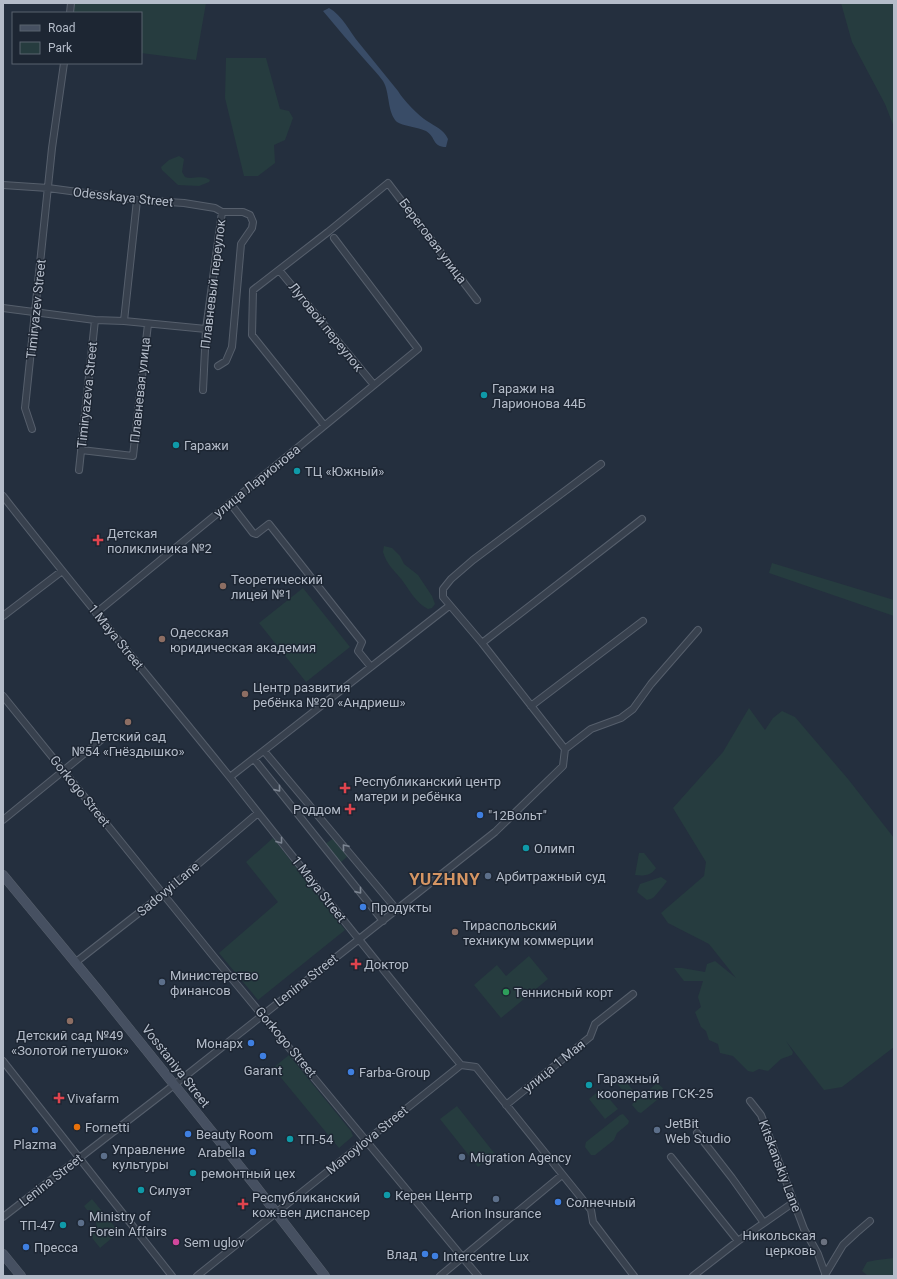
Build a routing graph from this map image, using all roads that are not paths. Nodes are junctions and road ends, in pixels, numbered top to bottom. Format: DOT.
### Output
graph roads {
  1 [pos="64,64"];
  2 [pos="3,185"];
  3 [pos="48,188"];
  4 [pos="137,200"];
  5 [pos="222,212"];
  6 [pos="334,238"];
  7 [pos="279,270"];
  8 [pos="477,300"];
  9 [pos="3,308"];
  10 [pos="35,312"];
  11 [pos="95,320"];
  12 [pos="124,321"];
  13 [pos="148,324"];
  14 [pos="206,330"];
  15 [pos="218,366"];
  16 [pos="374,385"];
  17 [pos="203,390"];
  18 [pos="324,425"];
  19 [pos="32,429"];
  20 [pos="81,450"];
  21 [pos="601,464"];
  22 [pos="79,470"];
  23 [pos="3,496"];
  24 [pos="230,503"];
  25 [pos="642,519"];
  26 [pos="62,571"];
  27 [pos="449,606"];
  28 [pos="96,613"];
  29 [pos="3,616"];
  30 [pos="643,622"];
  31 [pos="698,630"];
  32 [pos="482,643"];
  33 [pos="371,667"];
  34 [pos="3,696"];
  35 [pos="531,706"];
  36 [pos="101,740"];
  37 [pos="264,750"];
  38 [pos="565,750"];
  39 [pos="254,759"];
  40 [pos="64,770"];
  41 [pos="230,777"];
  42 [pos="258,813"];
  43 [pos="3,820"];
  44 [pos="3,875"];
  45 [pos="163,894"];
  46 [pos="397,910"];
  47 [pos="383,921"];
  48 [pos="358,940"];
  49 [pos="76,962"];
  50 [pos="633,994"];
  51 [pos="262,1014"];
  52 [pos="3,1061"];
  53 [pos="461,1065"];
  54 [pos="174,1085"];
  55 [pos="750,1101"];
  56 [pos="506,1105"];
  57 [pos="697,1133"];
  58 [pos="367,1140"];
  59 [pos="671,1157"];
  60 [pos="79,1158"];
  61 [pos="562,1174"];
  62 [pos="794,1202"];
  63 [pos="276,1213"];
  64 [pos="3,1217"];
  65 [pos="870,1221"];
  66 [pos="764,1223"];
  67 [pos="738,1241"];
  68 [pos="3,1254"];
  69 [pos="463,1257"];
  70 [pos="21,1276"];
  71 [pos="172,1276"];
  72 [pos="197,1276"];
  73 [pos="325,1276"];
  74 [pos="440,1276"];
  75 [pos="478,1276"];
  76 [pos="634,1276"];
  77 [pos="693,1276"];
  78 [pos="825,1276"];
  1 -- 3 [label="street, Timiryazev Street"];
  2 -- 3 [label="street, Odesskaya Street"];
  3 -- 4 [label="street, Odesskaya Street"];
  3 -- 10 [label="street, Timiryazev Street"];
  4 -- 5 [label="street, Odesskaya Street"];
  4 -- 12 [label="street"];
  5 -- 14 [label="street, Плавневый переулок"];
  5 -- 15 [label="street, Odesskaya Street"];
  6 -- 16 [label="street, улица Ларионова"];
  7 -- 8 [label="street, Береговая улица"];
  7 -- 16 [label="street, Луговой переулок"];
  7 -- 18 [label="street"];
  9 -- 10 [label="street"];
  10 -- 11 [label="street"];
  10 -- 19 [label="street, Timiryazev Street"];
  11 -- 12 [label="street"];
  11 -- 20 [label="street, Timiryazeva Street"];
  12 -- 13 [label="street"];
  13 -- 14 [label="street"];
  13 -- 20 [label="street, Плавневая улица"];
  14 -- 17 [label="street, Плавневый переулок"];
  16 -- 18 [label="street, улица Ларионова"];
  18 -- 24 [label="street, улица Ларионова"];
  20 -- 22 [label="street, Timiryazeva Street"];
  21 -- 27 [label="street"];
  23 -- 26 [label="street, 1 Maya Street"];
  24 -- 28 [label="street, улица Ларионова"];
  24 -- 33 [label="street"];
  25 -- 32 [label="street"];
  26 -- 28 [label="street, 1 Maya Street"];
  26 -- 29 [label="street"];
  27 -- 32 [label="street"];
  27 -- 33 [label="street"];
  28 -- 41 [label="street, 1 Maya Street"];
  30 -- 35 [label="street"];
  31 -- 38 [label="street"];
  32 -- 35 [label="street"];
  33 -- 37 [label="street"];
  34 -- 40 [label="street, Gorkogo Street"];
  35 -- 38 [label="street"];
  36 -- 40 [label="street"];
  37 -- 39 [label="street"];
  46 -- 37 [label="street, one-way"];
  38 -- 46 [label="street, Lenina Street"];
  39 -- 41 [label="street"];
  39 -- 47 [label="street, one-way"];
  40 -- 43 [label="street"];
  40 -- 45 [label="street, Gorkogo Street"];
  41 -- 42 [label="street, 1 Maya Street"];
  42 -- 45 [label="street, Sadovyi Lane"];
  42 -- 48 [label="street, 1 Maya Street, one-way"];
  44 -- 49 [label="street, Vosstaniya Street"];
  45 -- 49 [label="street, Sadovyi Lane"];
  45 -- 51 [label="street, Gorkogo Street"];
  46 -- 47 [label="street, Lenina Street"];
  47 -- 48 [label="street, Lenina Street"];
  48 -- 51 [label="street, Lenina Street"];
  48 -- 53 [label="street, 1 Maya Street"];
  49 -- 54 [label="street, Vosstaniya Street"];
  50 -- 56 [label="street, улица 1 Мая"];
  51 -- 54 [label="street, Lenina Street"];
  51 -- 58 [label="street, Gorkogo Street"];
  52 -- 60 [label="street"];
  53 -- 56 [label="street"];
  53 -- 58 [label="street, Manoylova Street"];
  54 -- 60 [label="street, Lenina Street"];
  54 -- 63 [label="street, Vosstaniya Street"];
  55 -- 62 [label="street, Kitskanskiy Lane"];
  56 -- 61 [label="street"];
  57 -- 66 [label="street"];
  58 -- 63 [label="street, Manoylova Street"];
  58 -- 69 [label="street, Gorkogo Street"];
  59 -- 67 [label="street"];
  60 -- 64 [label="street, Lenina Street"];
  60 -- 71 [label="street"];
  61 -- 69 [label="street"];
  61 -- 76 [label="street"];
  62 -- 66 [label="street"];
  62 -- 78 [label="street, Kitskanskiy Lane"];
  63 -- 72 [label="street, Manoylova Street"];
  63 -- 73 [label="street, Vosstaniya Street"];
  65 -- 78 [label="street"];
  66 -- 67 [label="street"];
  67 -- 77 [label="street"];
  68 -- 70 [label="street"];
  69 -- 74 [label="street"];
  69 -- 75 [label="street, Gorkogo Street"];
}
